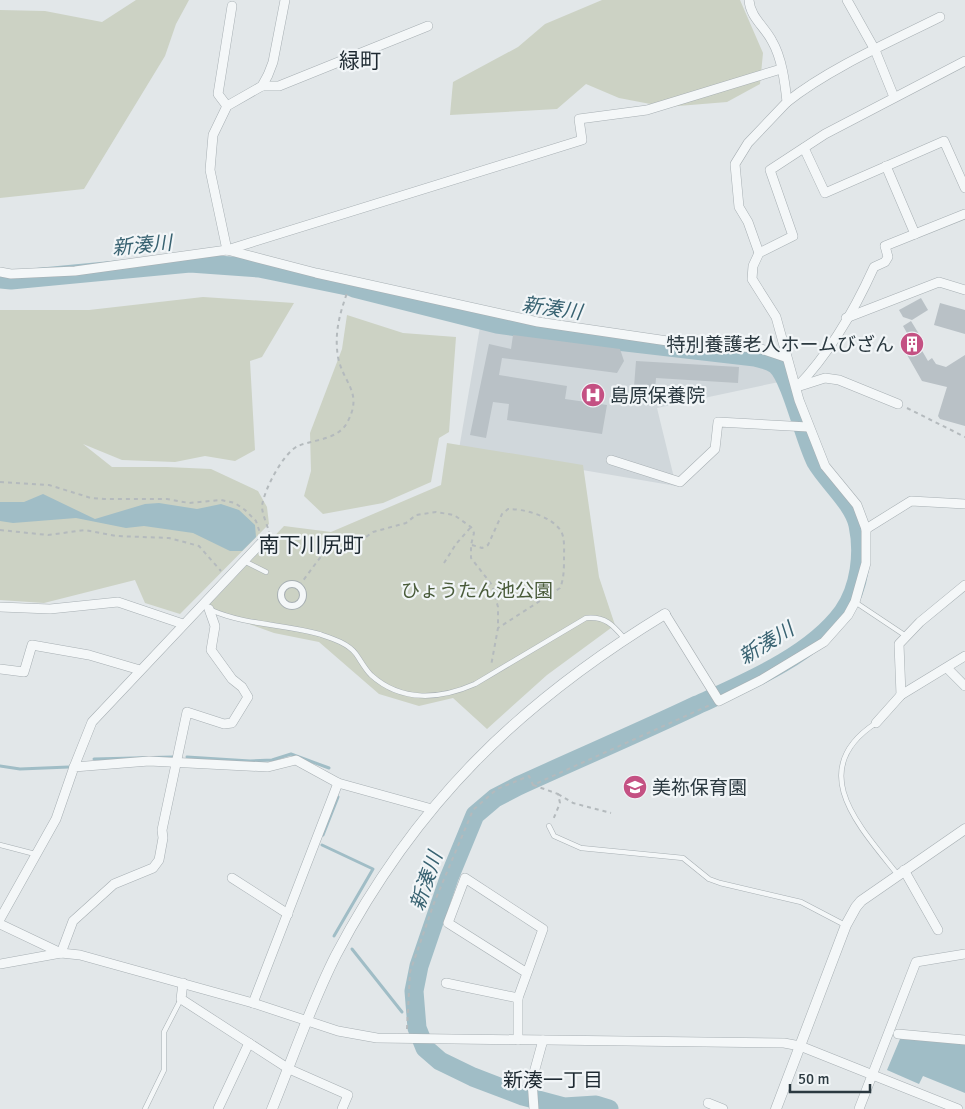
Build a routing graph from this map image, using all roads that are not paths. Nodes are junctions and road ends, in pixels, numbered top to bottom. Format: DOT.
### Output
graph roads {
  1 [pos="285,0"];
  2 [pos="748,0"];
  3 [pos="846,0"];
  4 [pos="232,6"];
  5 [pos="940,17"];
  6 [pos="428,26"];
  7 [pos="875,50"];
  8 [pos="965,61"];
  9 [pos="781,69"];
  10 [pos="262,86"];
  11 [pos="894,97"];
  12 [pos="787,102"];
  13 [pos="227,106"];
  14 [pos="804,148"];
  15 [pos="886,166"];
  16 [pos="965,188"];
  17 [pos="965,214"];
  18 [pos="915,234"];
  19 [pos="227,250"];
  20 [pos="758,253"];
  21 [pos="0,272"];
  22 [pos="965,290"];
  23 [pos="846,318"];
  24 [pos="785,357"];
  25 [pos="797,387"];
  26 [pos="898,404"];
  27 [pos="804,427"];
  28 [pos="611,460"];
  29 [pos="965,504"];
  30 [pos="866,529"];
  31 [pos="261,543"];
  32 [pos="243,560"];
  33 [pos="266,572"];
  34 [pos="965,585"];
  35 [pos="855,602"];
  36 [pos="200,606"];
  37 [pos="0,607"];
  38 [pos="209,610"];
  39 [pos="665,614"];
  40 [pos="183,624"];
  41 [pos="906,636"];
  42 [pos="624,638"];
  43 [pos="965,656"];
  44 [pos="947,668"];
  45 [pos="0,669"];
  46 [pos="140,670"];
  47 [pos="965,686"];
  48 [pos="901,695"];
  49 [pos="876,723"];
  50 [pos="177,763"];
  51 [pos="74,767"];
  52 [pos="338,783"];
  53 [pos="432,809"];
  54 [pos="549,826"];
  55 [pos="965,829"];
  56 [pos="0,845"];
  57 [pos="36,854"];
  58 [pos="901,872"];
  59 [pos="232,878"];
  60 [pos="288,914"];
  61 [pos="0,919"];
  62 [pos="0,924"];
  63 [pos="846,926"];
  64 [pos="938,930"];
  65 [pos="61,953"];
  66 [pos="965,954"];
  67 [pos="0,964"];
  68 [pos="527,973"];
  69 [pos="183,983"];
  70 [pos="446,983"];
  71 [pos="518,998"];
  72 [pos="181,999"];
  73 [pos="253,1003"];
  74 [pos="307,1022"];
  75 [pos="898,1034"];
  76 [pos="518,1040"];
  77 [pos="542,1040"];
  78 [pos="965,1040"];
  79 [pos="250,1043"];
  80 [pos="800,1046"];
  81 [pos="289,1069"];
  82 [pos="873,1075"];
  83 [pos="708,1103"];
  84 [pos="534,1106"];
  85 [pos="145,1109"];
  86 [pos="218,1109"];
  87 [pos="272,1109"];
  88 [pos="342,1109"];
  89 [pos="723,1109"];
  90 [pos="776,1109"];
  91 [pos="860,1109"];
  92 [pos="958,1109"];
  1 -- 10 [label="street"];
  2 -- 9 [label="street"];
  3 -- 7 [label="street"];
  4 -- 13 [label="street"];
  5 -- 7 [label="street"];
  6 -- 10 [label="street"];
  7 -- 11 [label="street"];
  7 -- 12 [label="street"];
  8 -- 11 [label="street"];
  9 -- 12 [label="street"];
  9 -- 19 [label="street"];
  10 -- 13 [label="street"];
  11 -- 14 [label="street"];
  12 -- 20 [label="street"];
  13 -- 19 [label="street"];
  14 -- 15 [label="street"];
  14 -- 20 [label="street"];
  15 -- 16 [label="street"];
  15 -- 18 [label="street"];
  17 -- 18 [label="street"];
  18 -- 23 [label="street"];
  19 -- 21 [label="street"];
  19 -- 24 [label="street"];
  20 -- 24 [label="street"];
  22 -- 23 [label="street"];
  23 -- 25 [label="street"];
  24 -- 25 [label="street"];
  25 -- 26 [label="street"];
  25 -- 27 [label="street"];
  27 -- 28 [label="street"];
  27 -- 30 [label="street"];
  29 -- 30 [label="street"];
  30 -- 35 [label="street"];
  31 -- 32 [label="street"];
  32 -- 33 [label="lane"];
  32 -- 36 [label="street"];
  34 -- 41 [label="street"];
  35 -- 39 [label="street"];
  35 -- 41 [label="lane"];
  36 -- 38 [label="lane"];
  36 -- 40 [label="street"];
  37 -- 40 [label="street"];
  38 -- 42 [label="lane"];
  38 -- 50 [label="street"];
  39 -- 42 [label="street"];
  40 -- 46 [label="street"];
  41 -- 48 [label="street"];
  42 -- 53 [label="street"];
  43 -- 44 [label="street"];
  44 -- 47 [label="street"];
  44 -- 48 [label="street"];
  45 -- 46 [label="street"];
  46 -- 51 [label="street"];
  48 -- 49 [label="street"];
  49 -- 58 [label="lane"];
  50 -- 51 [label="street"];
  50 -- 52 [label="street"];
  50 -- 65 [label="street"];
  51 -- 57 [label="street"];
  52 -- 53 [label="street"];
  52 -- 60 [label="street"];
  53 -- 74 [label="street"];
  54 -- 63 [label="lane"];
  55 -- 58 [label="street"];
  56 -- 57 [label="lane"];
  57 -- 61 [label="street"];
  58 -- 63 [label="street"];
  58 -- 64 [label="street"];
  59 -- 60 [label="street"];
  60 -- 73 [label="street"];
  62 -- 65 [label="street"];
  63 -- 80 [label="street"];
  65 -- 67 [label="street"];
  65 -- 69 [label="street"];
  66 -- 82 [label="street"];
  68 -- 68 [label="street"];
  68 -- 71 [label="street"];
  69 -- 72 [label="street"];
  69 -- 73 [label="street"];
  70 -- 71 [label="street"];
  71 -- 76 [label="street"];
  72 -- 79 [label="street"];
  72 -- 85 [label="lane"];
  73 -- 74 [label="street"];
  74 -- 76 [label="street"];
  74 -- 81 [label="street"];
  75 -- 78 [label="street"];
  76 -- 77 [label="street"];
  77 -- 80 [label="street"];
  77 -- 84 [label="street"];
  79 -- 81 [label="street"];
  79 -- 86 [label="street"];
  80 -- 82 [label="street"];
  80 -- 90 [label="street"];
  81 -- 87 [label="street"];
  81 -- 88 [label="street"];
  82 -- 91 [label="street"];
  82 -- 92 [label="street"];
  83 -- 89 [label="street"];
}
